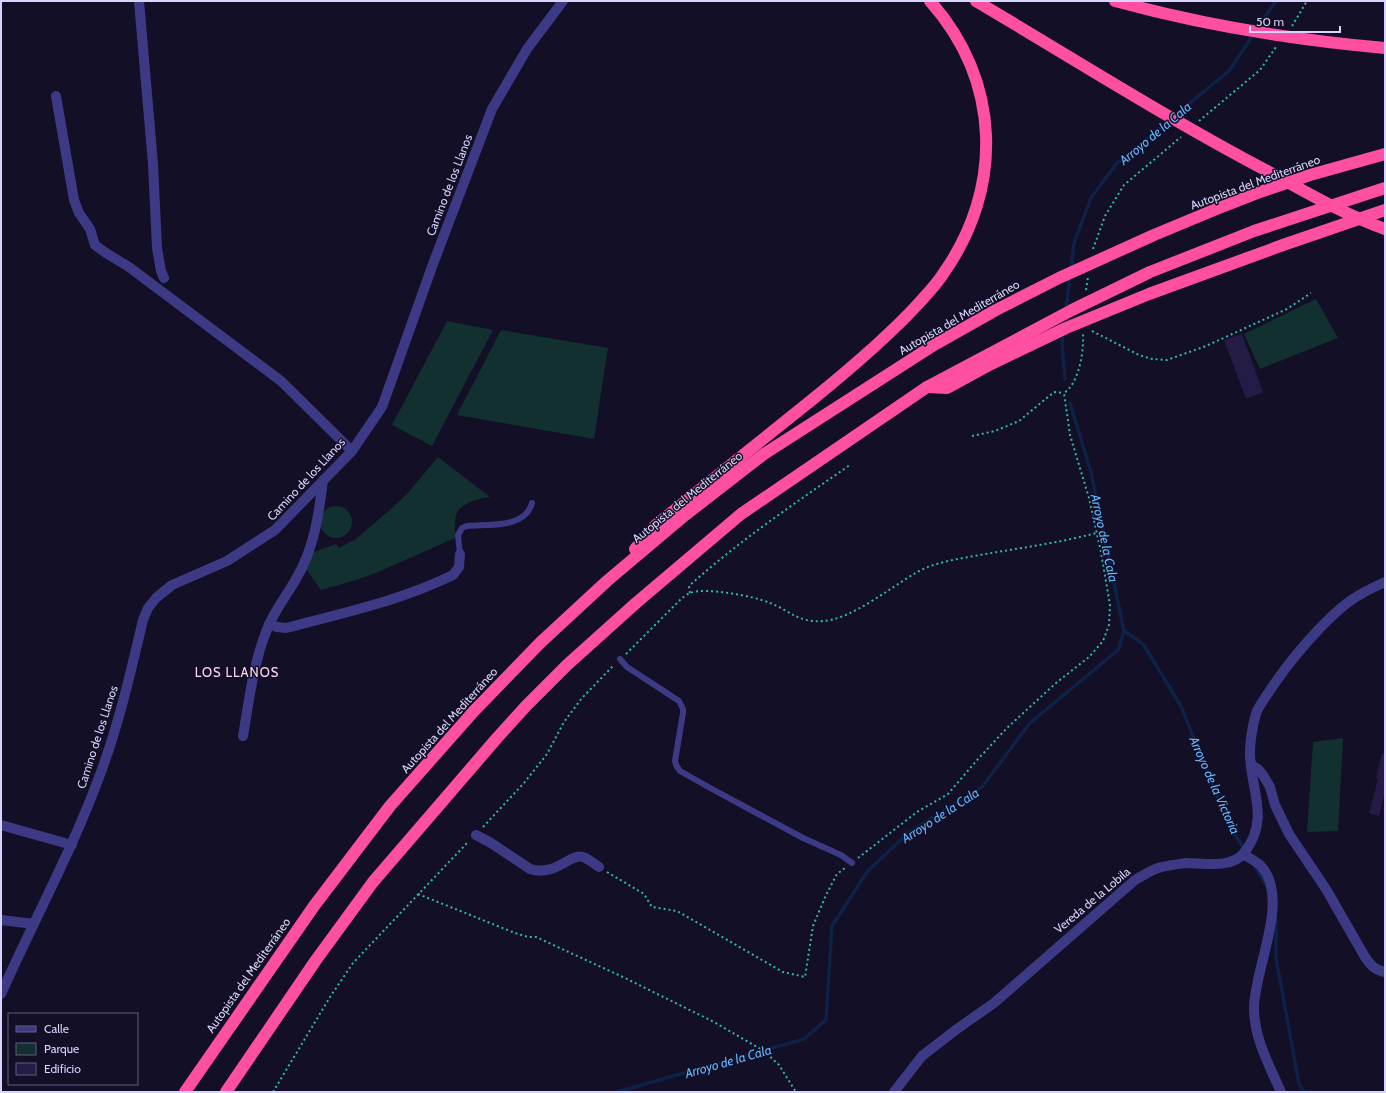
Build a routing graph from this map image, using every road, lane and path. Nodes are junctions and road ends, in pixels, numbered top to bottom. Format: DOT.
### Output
graph roads {
  1 [pos="139,1"];
  2 [pos="563,1"];
  3 [pos="930,1"];
  4 [pos="976,1"];
  5 [pos="1115,1"];
  6 [pos="1307,1"];
  7 [pos="1290,34"];
  8 [pos="1278,44"];
  9 [pos="1384,48"];
  10 [pos="56,96"];
  11 [pos="1195,125"];
  12 [pos="1183,135"];
  13 [pos="1385,154"];
  14 [pos="1385,188"];
  15 [pos="1385,210"];
  16 [pos="1385,229"];
  17 [pos="1093,250"];
  18 [pos="1089,272"];
  19 [pos="164,278"];
  20 [pos="1311,293"];
  21 [pos="1086,296"];
  22 [pos="1083,331"];
  23 [pos="1090,331"];
  24 [pos="927,386"];
  25 [pos="1064,393"];
  26 [pos="972,436"];
  27 [pos="352,451"];
  28 [pos="850,465"];
  29 [pos="323,480"];
  30 [pos="532,503"];
  31 [pos="1096,533"];
  32 [pos="460,554"];
  33 [pos="607,582"];
  34 [pos="1385,582"];
  35 [pos="690,593"];
  36 [pos="269,624"];
  37 [pos="620,659"];
  38 [pos="243,736"];
  39 [pos="1250,765"];
  40 [pos="1,825"];
  41 [pos="476,835"];
  42 [pos="72,845"];
  43 [pos="1243,854"];
  44 [pos="852,863"];
  45 [pos="599,867"];
  46 [pos="418,894"];
  47 [pos="1,920"];
  48 [pos="34,924"];
  49 [pos="1385,972"];
  50 [pos="1,994"];
  51 [pos="185,1092"];
  52 [pos="226,1092"];
  53 [pos="273,1092"];
  54 [pos="796,1092"];
  55 [pos="894,1092"];
  56 [pos="1281,1092"];
  1 -- 19 [label="street"];
  2 -- 27 [label="street, Camino de los Llanos"];
  3 -- 33 [label="highway"];
  4 -- 16 [label="highway"];
  5 -- 7 [label="highway"];
  6 -- 7 [label="path"];
  7 -- 9 [label="highway"];
  8 -- 11 [label="path"];
  10 -- 27 [label="street"];
  12 -- 17 [label="path"];
  13 -- 33 [label="highway, Autopista del Mediterráneo"];
  14 -- 24 [label="highway"];
  15 -- 24 [label="highway"];
  18 -- 21 [label="path"];
  20 -- 23 [label="path"];
  22 -- 25 [label="path"];
  24 -- 52 [label="highway"];
  25 -- 26 [label="path"];
  25 -- 31 [label="path"];
  27 -- 29 [label="street, Camino de los Llanos"];
  28 -- 35 [label="path"];
  29 -- 36 [label="street"];
  29 -- 42 [label="street, Camino de los Llanos"];
  30 -- 32 [label="lane"];
  31 -- 35 [label="path"];
  31 -- 44 [label="path"];
  32 -- 36 [label="street"];
  33 -- 51 [label="highway, Autopista del Mediterráneo"];
  34 -- 39 [label="street"];
  35 -- 37 [label="path"];
  36 -- 38 [label="street"];
  37 -- 41 [label="path"];
  37 -- 44 [label="lane"];
  39 -- 43 [label="street"];
  39 -- 49 [label="street"];
  40 -- 42 [label="street"];
  41 -- 45 [label="street"];
  41 -- 46 [label="path"];
  42 -- 48 [label="street, Camino de los Llanos"];
  43 -- 55 [label="street, Vereda de la Lobila"];
  43 -- 56 [label="street"];
  44 -- 45 [label="path"];
  46 -- 53 [label="path"];
  46 -- 54 [label="path"];
  47 -- 48 [label="street"];
  48 -- 50 [label="street, Camino de los Llanos"];
}
